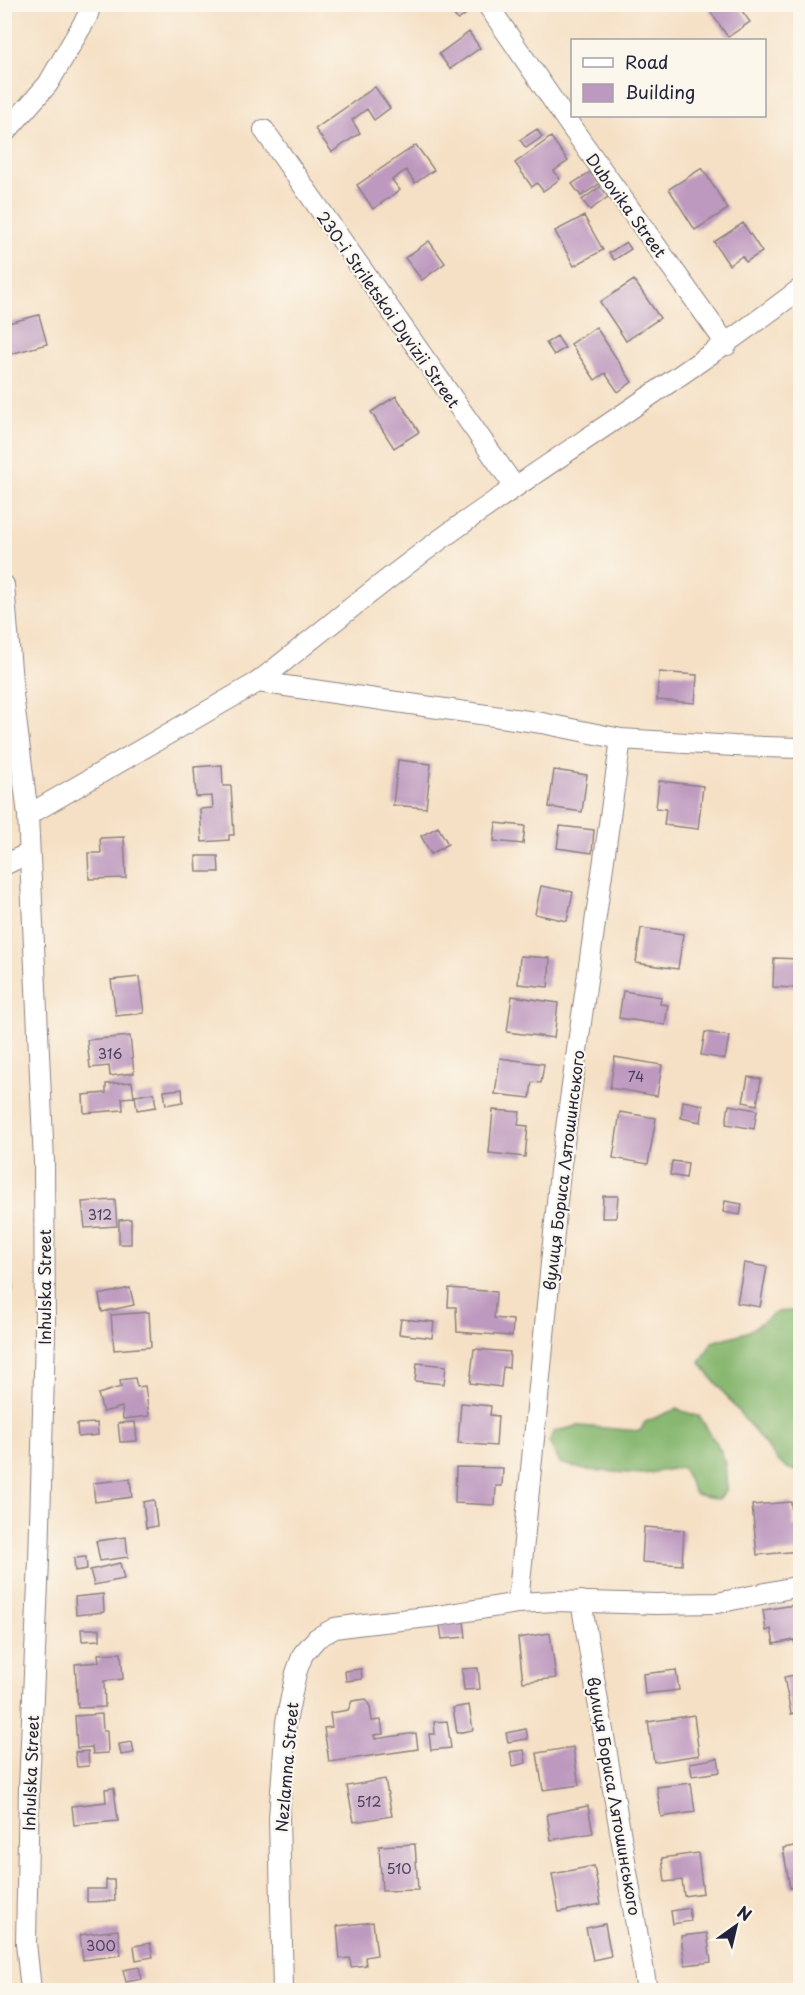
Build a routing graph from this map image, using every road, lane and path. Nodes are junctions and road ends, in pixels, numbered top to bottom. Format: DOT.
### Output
graph roads {
  1 [pos="91,4"];
  2 [pos="488,4"];
  3 [pos="264,130"];
  4 [pos="4,134"];
  5 [pos="801,289"];
  6 [pos="727,345"];
  7 [pos="515,487"];
  8 [pos="4,585"];
  9 [pos="258,682"];
  10 [pos="621,739"];
  11 [pos="801,748"];
  12 [pos="28,815"];
  13 [pos="29,853"];
  14 [pos="4,866"];
  15 [pos="801,1586"];
  16 [pos="581,1601"];
  17 [pos="518,1603"];
  18 [pos="31,1990"];
  19 [pos="283,1990"];
  20 [pos="647,1990"];
  1 -- 4 [label="street"];
  2 -- 6 [label="street, Dubovika Street"];
  3 -- 7 [label="street, 230-i Striletskoi Dyvizii Street"];
  5 -- 6 [label="street"];
  6 -- 7 [label="street"];
  7 -- 9 [label="street"];
  8 -- 12 [label="street, Inhulska Street"];
  9 -- 10 [label="street"];
  9 -- 12 [label="street"];
  10 -- 11 [label="street"];
  10 -- 17 [label="street, вулиця Бориса Лятошинського"];
  12 -- 13 [label="street, Inhulska Street"];
  13 -- 14 [label="street"];
  13 -- 18 [label="street, Inhulska Street"];
  15 -- 16 [label="street, Nezlamna Street"];
  16 -- 17 [label="street, Nezlamna Street"];
  16 -- 20 [label="street, вулиця Бориса Лятошинського"];
  17 -- 19 [label="street, Nezlamna Street"];
}
